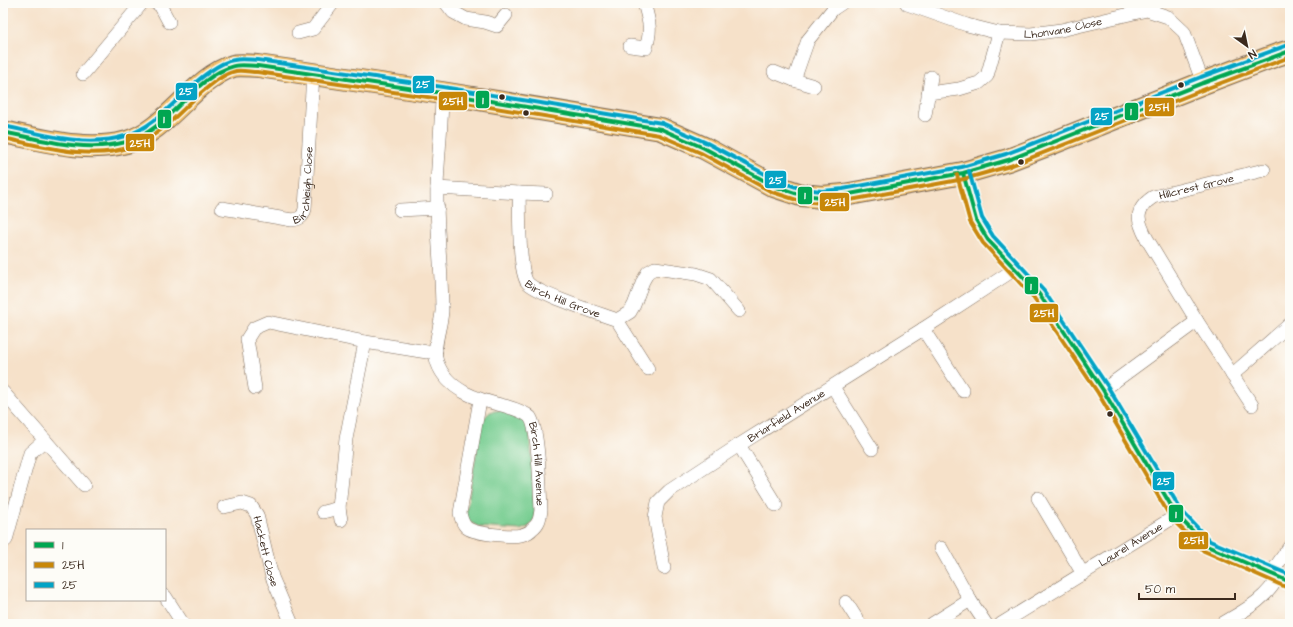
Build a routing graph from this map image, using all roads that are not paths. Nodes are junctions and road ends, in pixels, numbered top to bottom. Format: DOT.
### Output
graph roads {
  1 [pos="142,3"];
  2 [pos="155,3"];
  3 [pos="333,3"];
  4 [pos="446,3"];
  5 [pos="644,3"];
  6 [pos="842,3"];
  7 [pos="907,4"];
  8 [pos="1146,6"];
  9 [pos="506,15"];
  10 [pos="169,22"];
  11 [pos="298,33"];
  12 [pos="999,33"];
  13 [pos="630,46"];
  14 [pos="1290,52"];
  15 [pos="774,72"];
  16 [pos="83,74"];
  17 [pos="313,74"];
  18 [pos="930,77"];
  19 [pos="794,80"];
  20 [pos="1203,83"];
  21 [pos="814,86"];
  22 [pos="442,93"];
  23 [pos="928,93"];
  24 [pos="925,114"];
  25 [pos="3,132"];
  26 [pos="1264,170"];
  27 [pos="963,173"];
  28 [pos="437,188"];
  29 [pos="519,194"];
  30 [pos="546,194"];
  31 [pos="221,208"];
  32 [pos="438,208"];
  33 [pos="400,210"];
  34 [pos="1015,269"];
  35 [pos="739,311"];
  36 [pos="617,320"];
  37 [pos="1197,321"];
  38 [pos="1290,324"];
  39 [pos="924,329"];
  40 [pos="365,342"];
  41 [pos="436,350"];
  42 [pos="648,369"];
  43 [pos="1232,375"];
  44 [pos="833,387"];
  45 [pos="255,388"];
  46 [pos="1103,390"];
  47 [pos="3,392"];
  48 [pos="963,392"];
  49 [pos="480,400"];
  50 [pos="1252,405"];
  51 [pos="45,440"];
  52 [pos="739,445"];
  53 [pos="872,449"];
  54 [pos="84,485"];
  55 [pos="1038,498"];
  56 [pos="776,505"];
  57 [pos="224,507"];
  58 [pos="323,512"];
  59 [pos="1176,514"];
  60 [pos="3,542"];
  61 [pos="1290,546"];
  62 [pos="941,548"];
  63 [pos="664,568"];
  64 [pos="1083,574"];
  65 [pos="1279,578"];
  66 [pos="166,598"];
  67 [pos="970,600"];
  68 [pos="846,602"];
  69 [pos="183,624"];
  70 [pos="292,624"];
  71 [pos="860,624"];
  72 [pos="932,624"];
  73 [pos="986,624"];
  74 [pos="1000,624"];
  75 [pos="1222,624"];
  1 -- 16 [label="street"];
  2 -- 10 [label="street"];
  3 -- 11 [label="street"];
  4 -- 9 [label="street"];
  5 -- 13 [label="street"];
  6 -- 19 [label="street"];
  7 -- 12 [label="street, Lhonvane Close"];
  8 -- 12 [label="street, Lhonvane Close"];
  8 -- 20 [label="street, Lhonvane Close"];
  12 -- 23 [label="street"];
  14 -- 20 [label="highway"];
  15 -- 19 [label="street"];
  17 -- 22 [label="highway"];
  17 -- 25 [label="highway"];
  17 -- 31 [label="street, Birchleigh Close"];
  18 -- 23 [label="street"];
  19 -- 21 [label="street"];
  20 -- 27 [label="highway"];
  22 -- 27 [label="highway"];
  22 -- 28 [label="street, Birch Hill Avenue"];
  23 -- 24 [label="street"];
  26 -- 37 [label="street, Hillcrest Grove"];
  27 -- 34 [label="street"];
  28 -- 29 [label="street"];
  28 -- 32 [label="street, Birch Hill Avenue"];
  29 -- 30 [label="street"];
  29 -- 36 [label="street, Birch Hill Grove"];
  32 -- 33 [label="street"];
  32 -- 41 [label="street, Birch Hill Avenue"];
  34 -- 39 [label="street, Briarfield Avenue"];
  34 -- 46 [label="street"];
  35 -- 36 [label="street"];
  36 -- 42 [label="street"];
  37 -- 43 [label="street, Hillcrest Grove"];
  37 -- 46 [label="street"];
  38 -- 43 [label="street"];
  39 -- 44 [label="street, Briarfield Avenue"];
  39 -- 48 [label="street"];
  40 -- 41 [label="street"];
  40 -- 45 [label="street"];
  40 -- 58 [label="street"];
  41 -- 49 [label="street, Birch Hill Avenue"];
  43 -- 50 [label="street, Hillcrest Grove"];
  44 -- 52 [label="street, Briarfield Avenue"];
  44 -- 53 [label="street, Briarfield Avenue"];
  46 -- 59 [label="street"];
  47 -- 51 [label="street"];
  49 -- 49 [label="street, Birch Hill Avenue"];
  51 -- 54 [label="street"];
  51 -- 60 [label="street"];
  52 -- 56 [label="street, Briarfield Avenue"];
  52 -- 63 [label="street, Briarfield Avenue"];
  55 -- 64 [label="street"];
  57 -- 70 [label="street, Hackett Close"];
  59 -- 64 [label="street, Laurel Avenue"];
  59 -- 65 [label="street"];
  61 -- 65 [label="street"];
  62 -- 67 [label="street"];
  64 -- 74 [label="street, Laurel Avenue"];
  65 -- 75 [label="street"];
  66 -- 69 [label="street"];
  67 -- 72 [label="street"];
  67 -- 73 [label="street"];
  68 -- 71 [label="street"];
}
